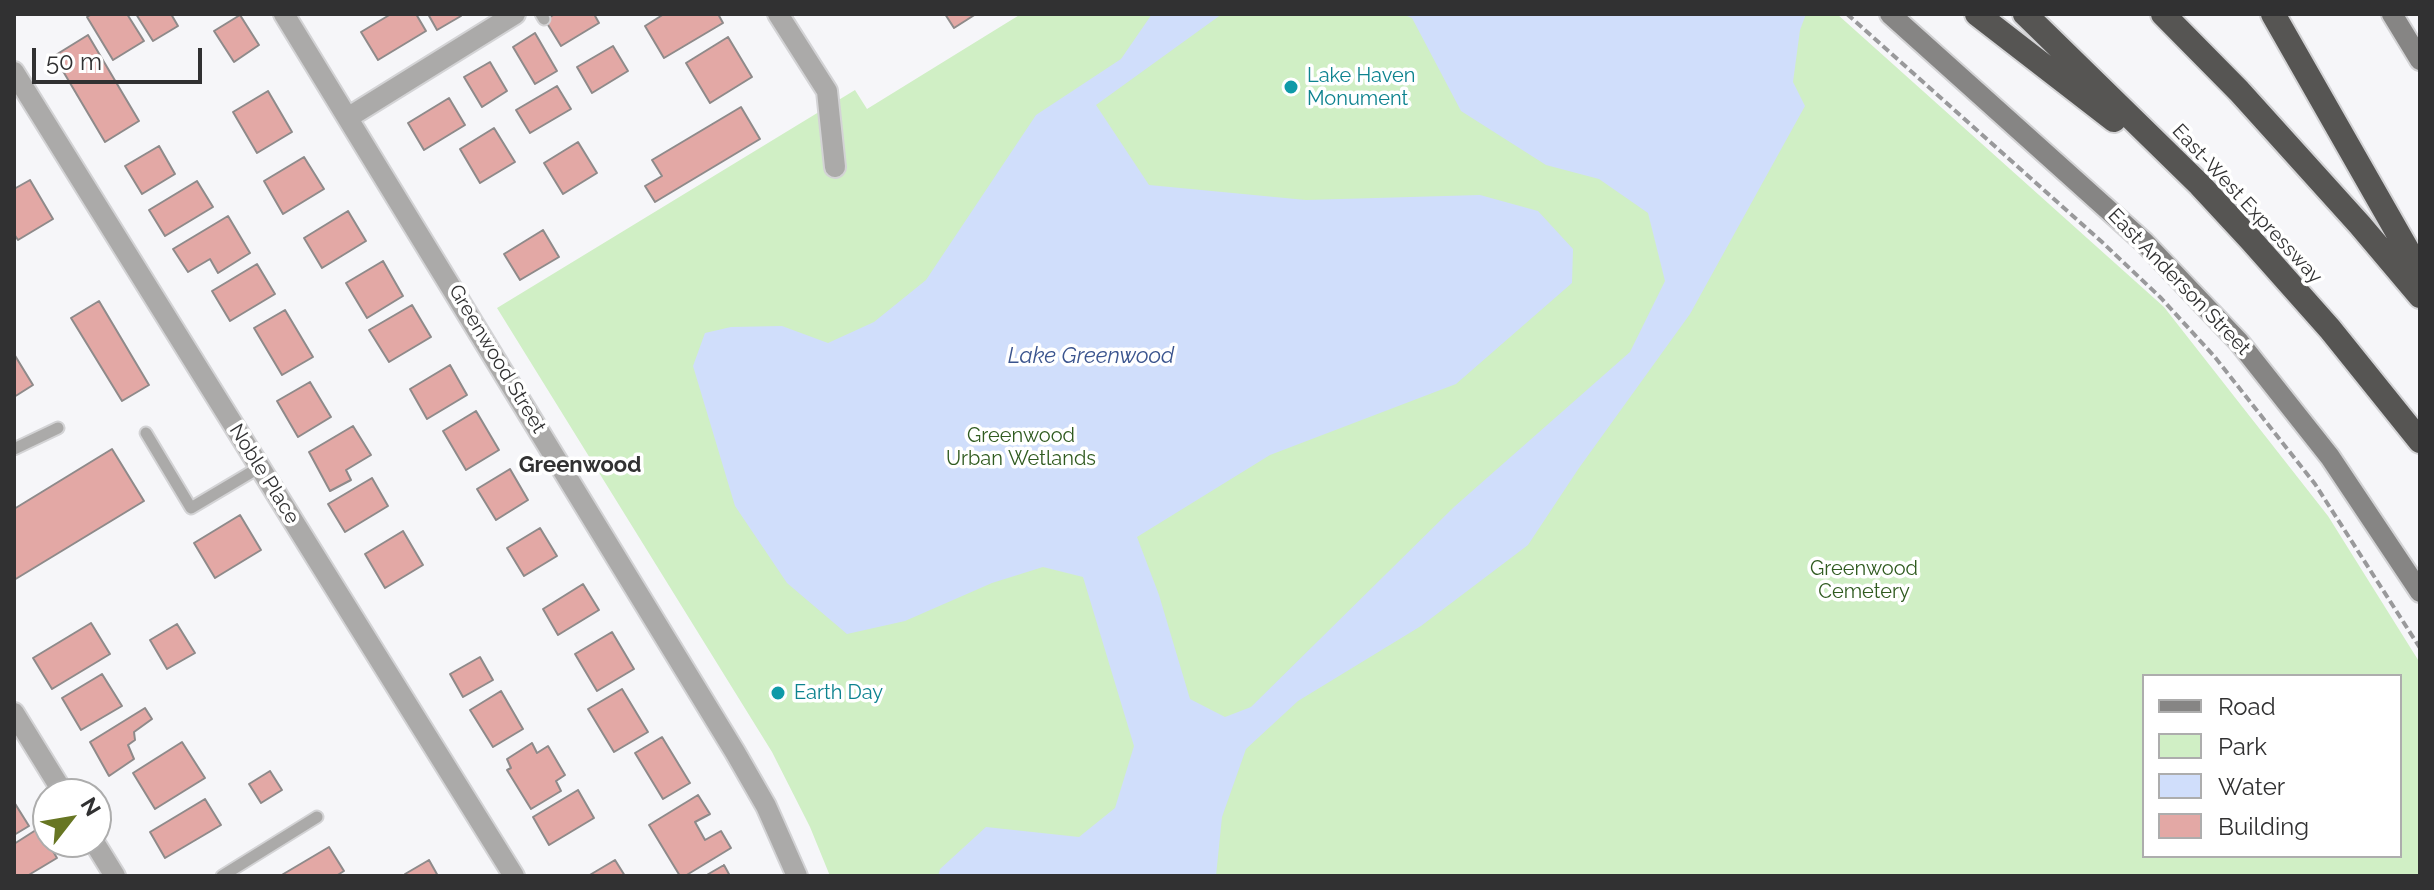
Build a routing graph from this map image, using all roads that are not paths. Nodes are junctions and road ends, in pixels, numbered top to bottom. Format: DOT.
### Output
graph roads {
  1 [pos="284,14"];
  2 [pos="515,14"];
  3 [pos="778,14"];
  4 [pos="1890,14"];
  5 [pos="1977,14"];
  6 [pos="2025,14"];
  7 [pos="2163,14"];
  8 [pos="2273,14"];
  9 [pos="2392,14"];
  10 [pos="2420,60"];
  11 [pos="14,72"];
  12 [pos="349,117"];
  13 [pos="835,167"];
  14 [pos="2200,185"];
  15 [pos="2420,272"];
  16 [pos="2420,296"];
  17 [pos="58,428"];
  18 [pos="146,433"];
  19 [pos="2420,441"];
  20 [pos="14,449"];
  21 [pos="260,467"];
  22 [pos="2420,592"];
  23 [pos="14,713"];
  24 [pos="22,745"];
  25 [pos="50,778"];
  26 [pos="317,817"];
  27 [pos="104,858"];
  28 [pos="115,876"];
  29 [pos="222,876"];
  30 [pos="514,876"];
  31 [pos="797,876"];
  1 -- 12 [label="street, Greenwood Street"];
  2 -- 12 [label="street"];
  3 -- 13 [label="street"];
  4 -- 22 [label="main road, East Anderson Street"];
  5 -- 14 [label="highway"];
  6 -- 14 [label="highway, East-West Expressway"];
  7 -- 16 [label="highway"];
  8 -- 15 [label="highway"];
  9 -- 10 [label="main road"];
  11 -- 21 [label="street, Noble Place"];
  12 -- 31 [label="street, Greenwood Street"];
  14 -- 19 [label="highway, East-West Expressway"];
  17 -- 20 [label="lane"];
  18 -- 21 [label="lane"];
  21 -- 30 [label="street, Noble Place"];
  23 -- 24 [label="street"];
  24 -- 25 [label="street"];
  26 -- 29 [label="lane"];
  27 -- 28 [label="street"];
}
